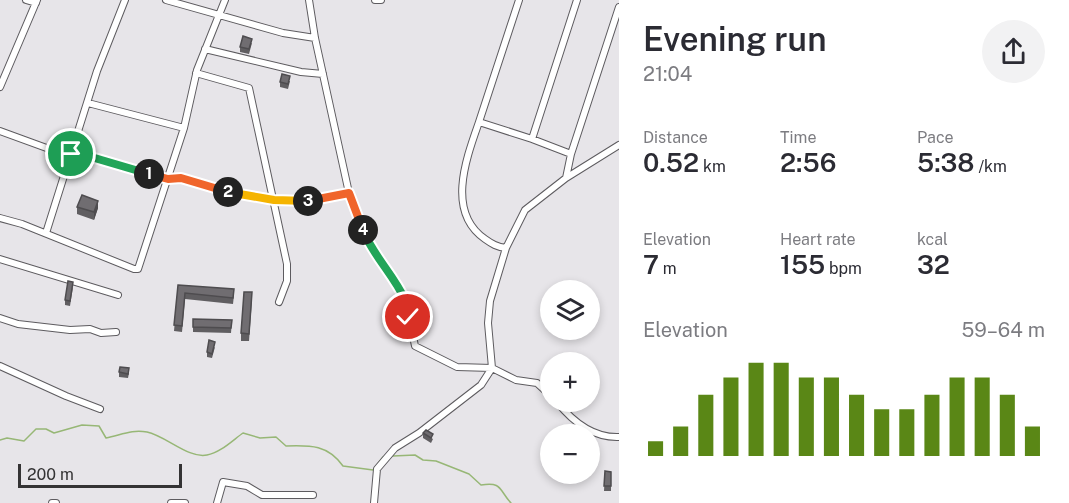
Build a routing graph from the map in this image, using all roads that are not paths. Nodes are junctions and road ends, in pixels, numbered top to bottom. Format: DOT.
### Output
graph roads {
  1 [pos="26,0"];
  2 [pos="125,0"];
  3 [pos="166,0"];
  4 [pos="225,0"];
  5 [pos="309,0"];
  6 [pos="375,0"];
  7 [pos="381,0"];
  8 [pos="519,0"];
  9 [pos="577,0"];
  10 [pos="37,1"];
  11 [pos="183,2"];
  12 [pos="619,7"];
  13 [pos="219,16"];
  14 [pos="315,38"];
  15 [pos="205,49"];
  16 [pos="196,74"];
  17 [pos="323,74"];
  18 [pos="0,87"];
  19 [pos="88,103"];
  20 [pos="479,122"];
  21 [pos="184,128"];
  22 [pos="0,131"];
  23 [pos="532,139"];
  24 [pos="619,145"];
  25 [pos="71,154"];
  26 [pos="571,154"];
  27 [pos="566,178"];
  28 [pos="168,179"];
  29 [pos="349,193"];
  30 [pos="274,200"];
  31 [pos="0,218"];
  32 [pos="46,233"];
  33 [pos="506,248"];
  34 [pos="0,259"];
  35 [pos="118,295"];
  36 [pos="279,302"];
  37 [pos="0,318"];
  38 [pos="116,332"];
  39 [pos="0,366"];
  40 [pos="492,369"];
  41 [pos="540,386"];
  42 [pos="100,409"];
  43 [pos="566,412"];
  44 [pos="619,437"];
  45 [pos="313,495"];
  46 [pos="171,503"];
  47 [pos="185,503"];
  48 [pos="218,503"];
  49 [pos="374,503"];
  1 -- 10 [label="street"];
  2 -- 19 [label="street"];
  3 -- 11 [label="street"];
  4 -- 13 [label="street"];
  5 -- 14 [label="street"];
  6 -- 7 [label="street"];
  8 -- 20 [label="street"];
  9 -- 23 [label="street"];
  10 -- 18 [label="street"];
  11 -- 13 [label="street"];
  12 -- 26 [label="street"];
  13 -- 14 [label="street"];
  13 -- 15 [label="street"];
  14 -- 17 [label="street"];
  15 -- 16 [label="street"];
  15 -- 17 [label="street"];
  16 -- 21 [label="street"];
  16 -- 30 [label="street"];
  17 -- 29 [label="street"];
  19 -- 21 [label="street"];
  19 -- 25 [label="street"];
  20 -- 23 [label="street"];
  20 -- 33 [label="street"];
  21 -- 28 [label="street"];
  22 -- 25 [label="street"];
  23 -- 26 [label="street"];
  24 -- 27 [label="street"];
  25 -- 28 [label="street"];
  25 -- 32 [label="street"];
  26 -- 27 [label="street"];
  27 -- 33 [label="street"];
  28 -- 30 [label="street"];
  28 -- 32 [label="street"];
  29 -- 30 [label="street"];
  29 -- 40 [label="street"];
  30 -- 36 [label="street"];
  31 -- 32 [label="street"];
  33 -- 40 [label="street"];
  34 -- 35 [label="street"];
  37 -- 38 [label="street"];
  39 -- 42 [label="street"];
  40 -- 41 [label="street"];
  40 -- 49 [label="street"];
  43 -- 44 [label="street"];
  45 -- 48 [label="street"];
  46 -- 47 [label="street"];
}
